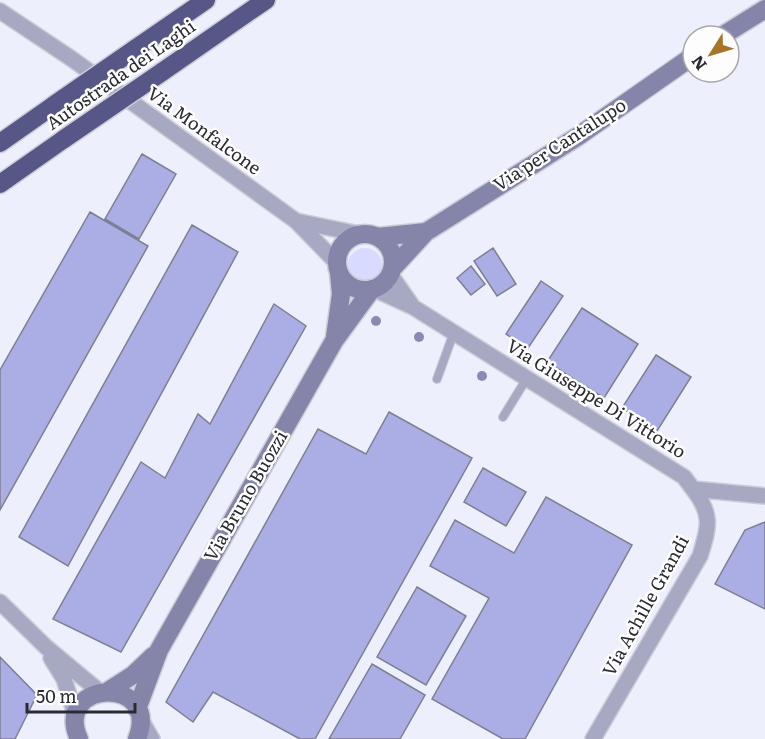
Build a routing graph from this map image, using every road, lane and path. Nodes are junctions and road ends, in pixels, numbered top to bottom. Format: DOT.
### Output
graph roads {
  1 [pos="206,0"];
  2 [pos="266,0"];
  3 [pos="765,9"];
  4 [pos="0,11"];
  5 [pos="741,24"];
  6 [pos="681,64"];
  7 [pos="0,143"];
  8 [pos="0,184"];
  9 [pos="296,221"];
  10 [pos="426,232"];
  11 [pos="359,234"];
  12 [pos="378,237"];
  13 [pos="338,268"];
  14 [pos="391,272"];
  15 [pos="373,289"];
  16 [pos="413,307"];
  17 [pos="454,332"];
  18 [pos="334,341"];
  19 [pos="526,378"];
  20 [pos="437,379"];
  21 [pos="503,417"];
  22 [pos="693,489"];
  23 [pos="765,496"];
  24 [pos="0,602"];
  25 [pos="46,647"];
  26 [pos="159,650"];
  27 [pos="104,691"];
  28 [pos="139,714"];
  29 [pos="76,731"];
  30 [pos="137,739"];
  31 [pos="152,739"];
  32 [pos="593,739"];
  1 -- 7 [label="highway, Autostrada dei Laghi, bridge"];
  2 -- 8 [label="highway, Autostrada dei Laghi, bridge"];
  3 -- 5 [label="street"];
  4 -- 9 [label="street, Via Monfalcone"];
  6 -- 10 [label="street, Via per Cantalupo"];
  9 -- 11 [label="street, Via Monfalcone"];
  9 -- 13 [label="street, Via Monfalcone"];
  10 -- 12 [label="street, Via per Cantalupo"];
  10 -- 14 [label="street, Via per Cantalupo"];
  11 -- 12 [label="street"];
  11 -- 13 [label="street"];
  12 -- 14 [label="street"];
  13 -- 15 [label="street"];
  13 -- 18 [label="street, Via Bruno Buozzi"];
  14 -- 15 [label="street"];
  14 -- 16 [label="street, Via Giuseppe Di Vittorio"];
  15 -- 16 [label="street, Via Giuseppe Di Vittorio"];
  15 -- 18 [label="street, Via Bruno Buozzi"];
  16 -- 17 [label="street, Via Giuseppe Di Vittorio"];
  17 -- 19 [label="street, Via Giuseppe Di Vittorio"];
  17 -- 20 [label="lane"];
  18 -- 26 [label="street, Via Bruno Buozzi"];
  19 -- 21 [label="lane"];
  19 -- 22 [label="street, Via Giuseppe Di Vittorio"];
  22 -- 23 [label="street"];
  22 -- 32 [label="street, Via Achille Grandi"];
  24 -- 25 [label="street"];
  25 -- 27 [label="street"];
  25 -- 29 [label="street"];
  26 -- 27 [label="street, Via Bruno Buozzi"];
  26 -- 28 [label="street, Via Bruno Buozzi"];
  27 -- 28 [label="street"];
  27 -- 29 [label="street, Via Bruno Buozzi"];
  28 -- 30 [label="street, Via Bruno Buozzi"];
  28 -- 31 [label="street"];
}
